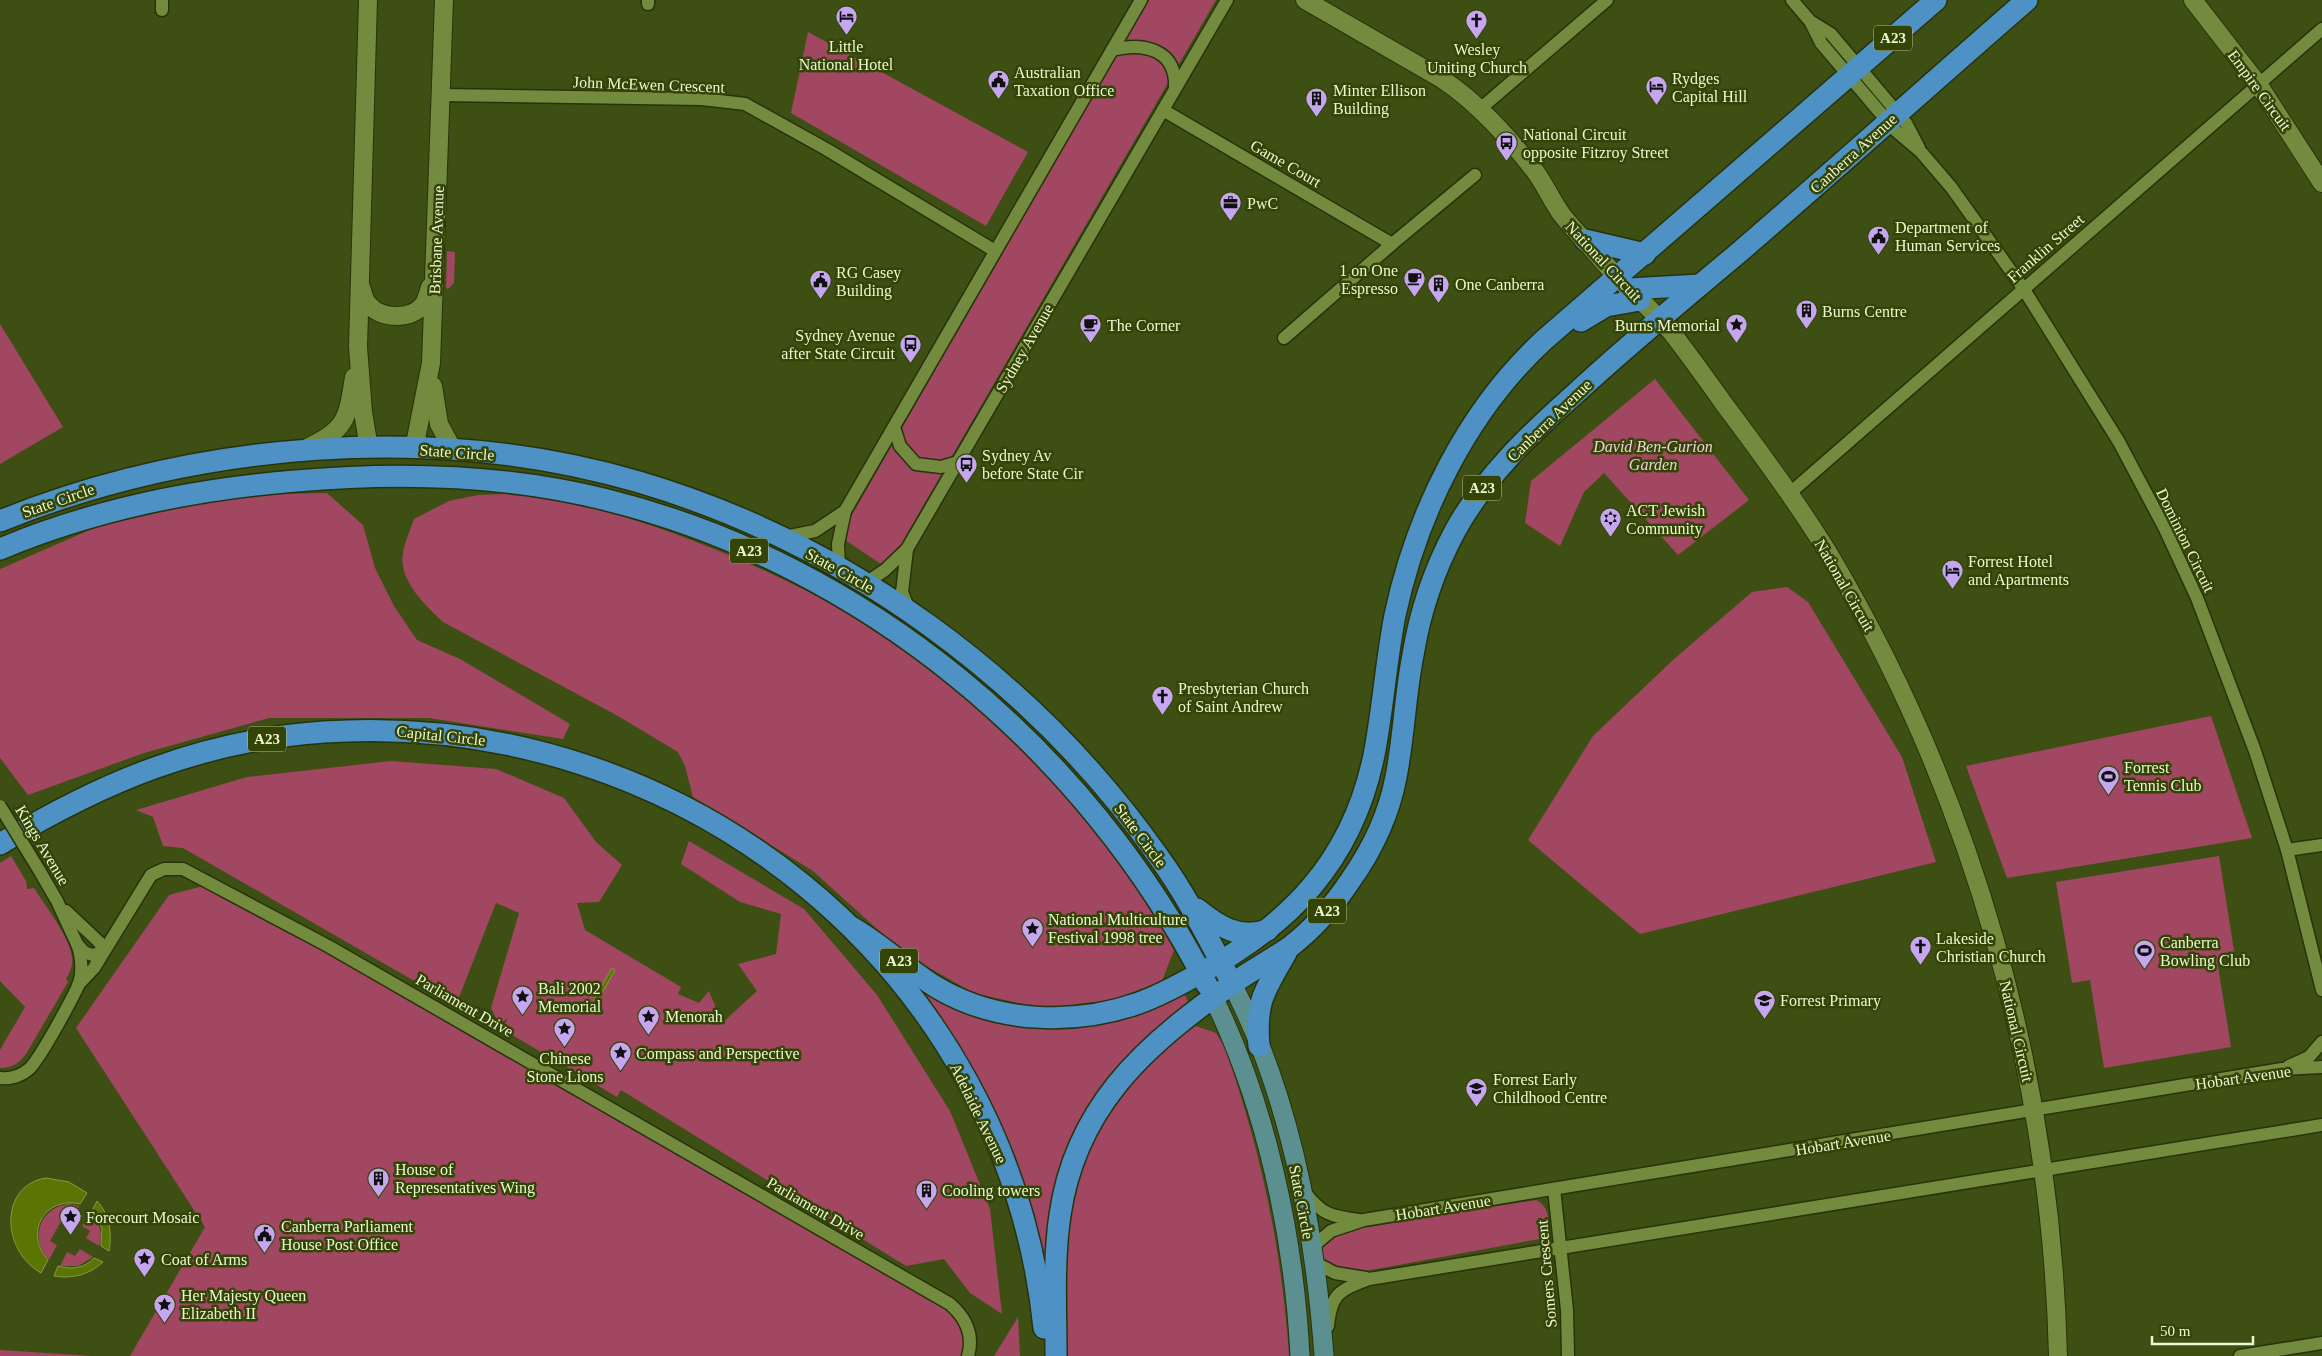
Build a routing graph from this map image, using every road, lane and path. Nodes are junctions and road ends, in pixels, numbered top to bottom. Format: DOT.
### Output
graph roads {
  1 [pos="368,0"];
  2 [pos="444,0"];
  3 [pos="1141,0"];
  4 [pos="1227,0"];
  5 [pos="1305,0"];
  6 [pos="1607,0"];
  7 [pos="1792,0"];
  8 [pos="1936,0"];
  9 [pos="2027,0"];
  10 [pos="2192,0"];
  11 [pos="2322,28"];
  12 [pos="1112,50"];
  13 [pos="1854,72"];
  14 [pos="2258,84"];
  15 [pos="1175,89"];
  16 [pos="440,95"];
  17 [pos="1480,109"];
  18 [pos="1163,110"];
  19 [pos="1892,117"];
  20 [pos="1475,175"];
  21 [pos="2322,183"];
  22 [pos="1585,240"];
  23 [pos="1392,244"];
  24 [pos="995,251"];
  25 [pos="1645,254"];
  26 [pos="434,274"];
  27 [pos="360,282"];
  28 [pos="1700,285"];
  29 [pos="1629,288"];
  30 [pos="2023,288"];
  31 [pos="1659,320"];
  32 [pos="1549,336"];
  33 [pos="1284,338"];
  34 [pos="358,347"];
  35 [pos="431,363"];
  36 [pos="894,427"];
  37 [pos="369,448"];
  38 [pos="414,449"];
  39 [pos="453,450"];
  40 [pos="302,451"];
  41 [pos="958,462"];
  42 [pos="372,477"];
  43 [pos="408,478"];
  44 [pos="1790,493"];
  45 [pos="845,511"];
  46 [pos="0,520"];
  47 [pos="779,537"];
  48 [pos="0,548"];
  49 [pos="907,549"];
  50 [pos="839,567"];
  51 [pos="866,583"];
  52 [pos="842,598"];
  53 [pos="914,614"];
  54 [pos="1046,724"];
  55 [pos="1031,742"];
  56 [pos="0,806"];
  57 [pos="1120,806"];
  58 [pos="1101,822"];
  59 [pos="0,844"];
  60 [pos="2322,845"];
  61 [pos="2287,850"];
  62 [pos="58,901"];
  63 [pos="1188,902"];
  64 [pos="852,928"];
  65 [pos="1271,928"];
  66 [pos="78,944"];
  67 [pos="1288,948"];
  68 [pos="103,952"];
  69 [pos="1221,963"];
  70 [pos="1201,973"];
  71 [pos="1232,984"];
  72 [pos="78,985"];
  73 [pos="2322,990"];
  74 [pos="1213,997"];
  75 [pos="2322,1042"];
  76 [pos="1259,1046"];
  77 [pos="2322,1067"];
  78 [pos="2282,1069"];
  79 [pos="0,1078"];
  80 [pos="2035,1111"];
  81 [pos="2322,1125"];
  82 [pos="2302,1128"];
  83 [pos="2322,1137"];
  84 [pos="2043,1170"];
  85 [pos="1299,1186"];
  86 [pos="1554,1189"];
  87 [pos="1364,1220"];
  88 [pos="1284,1222"];
  89 [pos="1560,1248"];
  90 [pos="1310,1254"];
  91 [pos="1369,1279"];
  92 [pos="1295,1296"];
  93 [pos="2322,1343"];
  94 [pos="968,1356"];
  95 [pos="1047,1356"];
  96 [pos="1056,1356"];
  97 [pos="1300,1356"];
  98 [pos="1324,1356"];
  99 [pos="1568,1356"];
  100 [pos="2058,1356"];
  101 [pos="2240,1356"];
  1 -- 27 [label="street"];
  2 -- 16 [label="street, Brisbane Avenue"];
  3 -- 12 [label="street"];
  4 -- 15 [label="street, Sydney Avenue"];
  5 -- 17 [label="street, National Circuit"];
  6 -- 17 [label="street"];
  7 -- 13 [label="street, Dominion Circuit"];
  8 -- 13 [label="highway, A23"];
  9 -- 19 [label="highway, Canberra Avenue / A23"];
  10 -- 14 [label="street, Empire Circuit"];
  11 -- 14 [label="street, Franklin Street"];
  12 -- 15 [label="street"];
  12 -- 24 [label="street"];
  13 -- 19 [label="street, Dominion Circuit"];
  13 -- 25 [label="highway, A23"];
  14 -- 21 [label="street, Empire Circuit"];
  14 -- 30 [label="street, Franklin Street"];
  15 -- 18 [label="street, Sydney Avenue"];
  16 -- 24 [label="street, John McEwen Crescent"];
  16 -- 26 [label="street, Brisbane Avenue"];
  17 -- 22 [label="street, National Circuit"];
  18 -- 23 [label="street, Game Court"];
  18 -- 41 [label="street, Sydney Avenue"];
  19 -- 28 [label="highway, Canberra Avenue / A23"];
  19 -- 30 [label="street, Dominion Circuit"];
  20 -- 23 [label="street"];
  22 -- 25 [label="highway"];
  22 -- 29 [label="street, National Circuit"];
  23 -- 33 [label="street"];
  24 -- 36 [label="street"];
  25 -- 29 [label="highway, A23"];
  26 -- 27 [label="street"];
  26 -- 35 [label="street, Brisbane Avenue"];
  27 -- 34 [label="street"];
  28 -- 29 [label="highway"];
  28 -- 31 [label="highway, Canberra Avenue / A23"];
  29 -- 31 [label="street, National Circuit"];
  29 -- 32 [label="highway, A23"];
  29 -- 32 [label="highway"];
  30 -- 44 [label="street, Franklin Street"];
  30 -- 61 [label="street, Dominion Circuit"];
  31 -- 44 [label="street, National Circuit"];
  31 -- 67 [label="highway, Canberra Avenue / A23"];
  32 -- 65 [label="highway, A23"];
  34 -- 37 [label="street"];
  34 -- 40 [label="street"];
  35 -- 38 [label="street, Brisbane Avenue"];
  35 -- 39 [label="street"];
  36 -- 41 [label="street"];
  36 -- 45 [label="street"];
  37 -- 38 [label="highway, State Circle"];
  37 -- 40 [label="highway, State Circle"];
  37 -- 42 [label="highway"];
  38 -- 39 [label="highway, State Circle"];
  38 -- 43 [label="highway, Brisbane Avenue"];
  39 -- 47 [label="highway, State Circle"];
  40 -- 46 [label="highway, State Circle"];
  41 -- 49 [label="street, Sydney Avenue"];
  42 -- 43 [label="highway, State Circle / A23"];
  42 -- 48 [label="highway, State Circle / A23"];
  43 -- 52 [label="highway, State Circle / A23"];
  44 -- 80 [label="street, National Circuit"];
  45 -- 47 [label="street"];
  45 -- 50 [label="street"];
  47 -- 50 [label="highway, State Circle"];
  49 -- 51 [label="street, Sydney Avenue"];
  49 -- 53 [label="street"];
  50 -- 51 [label="highway, State Circle"];
  50 -- 52 [label="highway"];
  51 -- 52 [label="highway, Sydney Avenue"];
  51 -- 53 [label="highway, State Circle"];
  52 -- 55 [label="highway, State Circle / A23"];
  53 -- 54 [label="highway, State Circle"];
  54 -- 55 [label="highway"];
  54 -- 57 [label="highway, State Circle"];
  55 -- 58 [label="highway, State Circle / A23"];
  56 -- 62 [label="street, Kings Avenue, bridge"];
  57 -- 58 [label="highway"];
  57 -- 63 [label="highway, State Circle"];
  58 -- 70 [label="highway, State Circle / A23"];
  59 -- 64 [label="highway, Capital Circle / A23"];
  60 -- 61 [label="street"];
  61 -- 73 [label="street, Dominion Circuit"];
  62 -- 66 [label="street, Kings Avenue"];
  62 -- 68 [label="street, Kings Avenue"];
  63 -- 65 [label="highway"];
  63 -- 69 [label="highway, State Circle"];
  64 -- 70 [label="highway, A23"];
  64 -- 95 [label="highway, Adelaide Avenue"];
  65 -- 69 [label="highway, A23"];
  66 -- 68 [label="street"];
  66 -- 72 [label="street, Parliament Drive"];
  67 -- 71 [label="highway, Canberra Avenue / A23"];
  67 -- 76 [label="highway"];
  68 -- 72 [label="street, Parliament Drive"];
  68 -- 94 [label="street, Parliament Drive"];
  69 -- 70 [label="highway, A23"];
  69 -- 71 [label="highway, State Circle"];
  70 -- 74 [label="highway, State Circle / A23"];
  71 -- 74 [label="highway, Canberra Avenue / A23"];
  71 -- 76 [label="main road, State Circle"];
  72 -- 79 [label="street, Parliament Drive"];
  74 -- 88 [label="main road, State Circle"];
  74 -- 96 [label="highway, Canberra Avenue"];
  75 -- 78 [label="street"];
  76 -- 85 [label="main road, State Circle"];
  77 -- 78 [label="street, Hobart Avenue"];
  78 -- 80 [label="street, Hobart Avenue"];
  80 -- 84 [label="street, National Circuit"];
  80 -- 86 [label="street, Hobart Avenue"];
  81 -- 82 [label="street"];
  82 -- 83 [label="street"];
  82 -- 84 [label="street"];
  84 -- 89 [label="street"];
  84 -- 100 [label="street, National Circuit"];
  85 -- 87 [label="street, Hobart Avenue"];
  85 -- 90 [label="main road, State Circle"];
  86 -- 87 [label="street, Hobart Avenue"];
  86 -- 89 [label="street, Somers Crescent"];
  87 -- 90 [label="street, Hobart Avenue"];
  88 -- 90 [label="main road, State Circle"];
  88 -- 92 [label="main road, State Circle"];
  89 -- 91 [label="street"];
  89 -- 99 [label="street, Somers Crescent"];
  90 -- 91 [label="street"];
  90 -- 92 [label="main road"];
  90 -- 98 [label="main road, State Circle"];
  91 -- 98 [label="street"];
  92 -- 97 [label="main road, State Circle"];
  93 -- 101 [label="street"];
}
